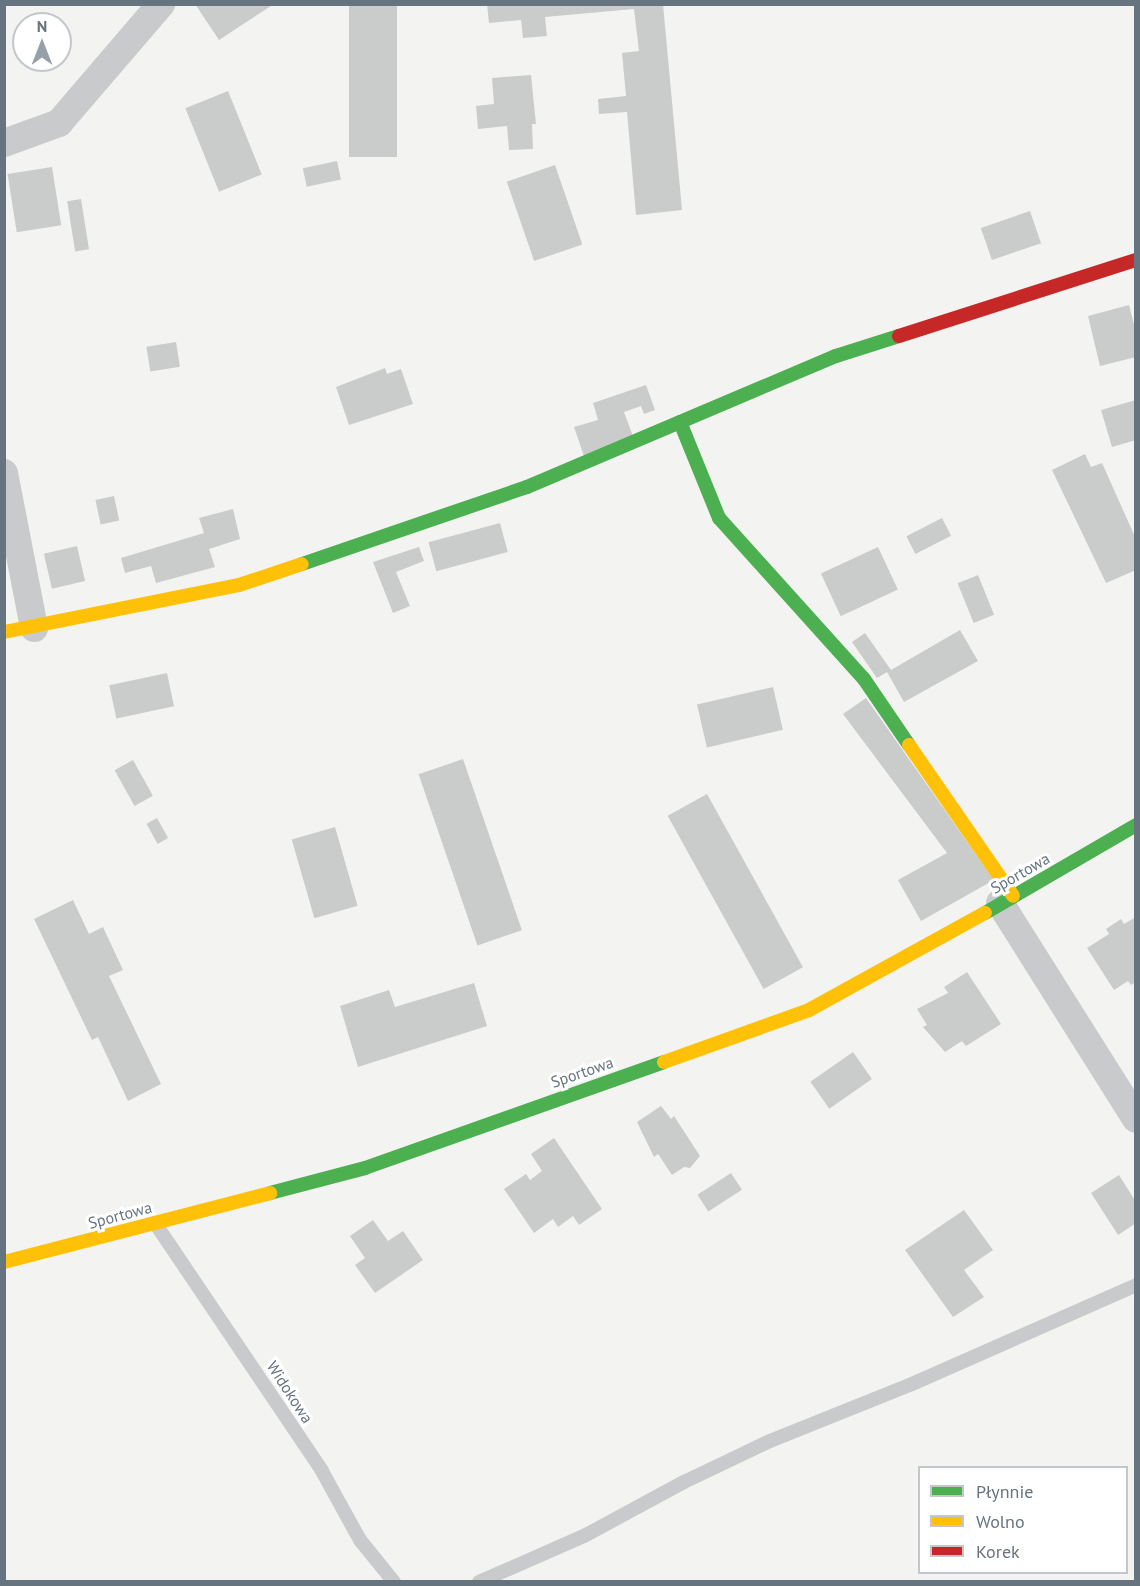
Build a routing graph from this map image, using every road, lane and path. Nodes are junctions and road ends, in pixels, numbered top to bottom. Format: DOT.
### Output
graph roads {
  1 [pos="162,4"];
  2 [pos="4,142"];
  3 [pos="1136,260"];
  4 [pos="680,422"];
  5 [pos="4,473"];
  6 [pos="34,628"];
  7 [pos="4,632"];
  8 [pos="1136,825"];
  9 [pos="1006,900"];
  10 [pos="1136,1119"];
  11 [pos="155,1223"];
  12 [pos="4,1262"];
  13 [pos="1136,1285"];
  14 [pos="394,1581"];
  15 [pos="479,1581"];
  1 -- 2 [label="street"];
  3 -- 4 [label="street"];
  4 -- 6 [label="street"];
  4 -- 9 [label="street"];
  5 -- 6 [label="street"];
  6 -- 7 [label="street"];
  8 -- 9 [label="street, Sportowa"];
  9 -- 10 [label="street"];
  9 -- 11 [label="street, Sportowa"];
  11 -- 12 [label="street, Sportowa"];
  11 -- 14 [label="lane, Widokowa"];
  13 -- 15 [label="lane"];
}
